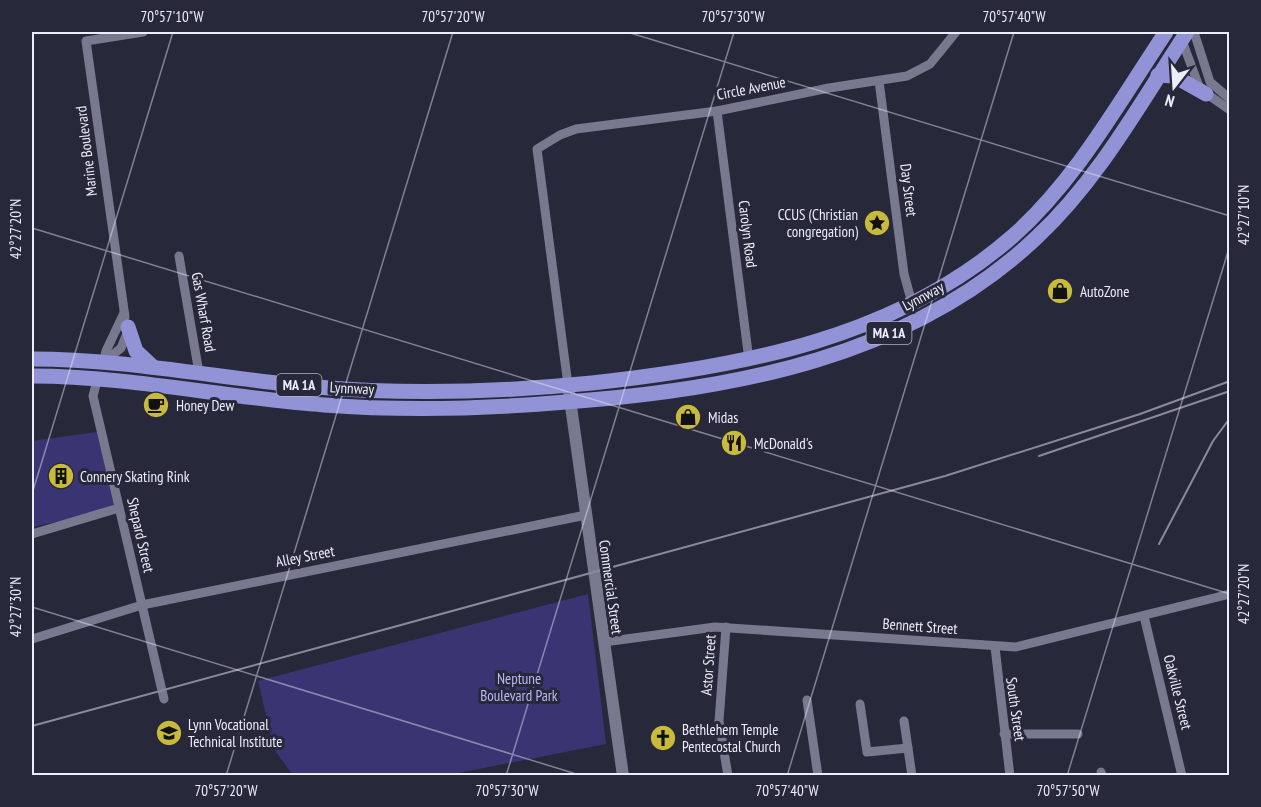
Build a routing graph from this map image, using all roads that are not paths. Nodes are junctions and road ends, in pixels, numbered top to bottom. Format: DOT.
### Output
graph roads {
  1 [pos="143,32"];
  2 [pos="956,32"];
  3 [pos="1166,32"];
  4 [pos="1185,34"];
  5 [pos="1158,75"];
  6 [pos="879,81"];
  7 [pos="1206,94"];
  8 [pos="1230,99"];
  9 [pos="1230,110"];
  10 [pos="717,111"];
  11 [pos="179,256"];
  12 [pos="912,303"];
  13 [pos="126,320"];
  14 [pos="32,359"];
  15 [pos="749,360"];
  16 [pos="105,361"];
  17 [pos="153,367"];
  18 [pos="199,373"];
  19 [pos="32,376"];
  20 [pos="98,378"];
  21 [pos="568,385"];
  22 [pos="570,402"];
  23 [pos="119,508"];
  24 [pos="586,515"];
  25 [pos="32,534"];
  26 [pos="1230,594"];
  27 [pos="142,605"];
  28 [pos="1144,616"];
  29 [pos="726,627"];
  30 [pos="32,639"];
  31 [pos="604,642"];
  32 [pos="994,647"];
  33 [pos="164,699"];
  34 [pos="807,700"];
  35 [pos="860,704"];
  36 [pos="904,721"];
  37 [pos="1004,734"];
  38 [pos="1078,734"];
  39 [pos="908,748"];
  40 [pos="622,776"];
  41 [pos="728,776"];
  42 [pos="818,776"];
  43 [pos="912,776"];
  44 [pos="1010,776"];
  45 [pos="1182,776"];
  1 -- 13 [label="street, Marine Boulevard"];
  2 -- 6 [label="street, Circle Avenue"];
  3 -- 12 [label="highway, Lynnway / MA 1A"];
  4 -- 5 [label="highway, Lynnway / MA 1A"];
  4 -- 7 [label="street"];
  4 -- 8 [label="street"];
  5 -- 7 [label="highway"];
  5 -- 22 [label="highway, Lynnway / MA 1A"];
  6 -- 10 [label="street, Circle Avenue"];
  6 -- 12 [label="street, Day Street"];
  7 -- 9 [label="street"];
  10 -- 15 [label="street, Carolyn Road"];
  10 -- 21 [label="street, Circle Avenue"];
  11 -- 18 [label="street, Gas Wharf Road"];
  12 -- 15 [label="highway, Lynnway / MA 1A"];
  13 -- 16 [label="street"];
  13 -- 16 [label="street"];
  13 -- 17 [label="highway"];
  14 -- 16 [label="highway, Lynnway / MA 1A"];
  15 -- 21 [label="highway, Lynnway / MA 1A"];
  16 -- 17 [label="highway, Lynnway / MA 1A"];
  16 -- 20 [label="street"];
  17 -- 18 [label="highway, Lynnway / MA 1A"];
  18 -- 21 [label="highway, Lynnway / MA 1A"];
  19 -- 20 [label="highway, Lynnway / MA 1A"];
  20 -- 22 [label="highway, Lynnway / MA 1A"];
  20 -- 23 [label="street, Shepard Street"];
  21 -- 22 [label="main road"];
  22 -- 24 [label="main road, Commercial Street"];
  23 -- 25 [label="street"];
  23 -- 27 [label="street, Shepard Street"];
  24 -- 27 [label="street, Alley Street"];
  24 -- 31 [label="main road, Commercial Street"];
  26 -- 28 [label="street, Bennett Street"];
  27 -- 30 [label="street, Alley Street"];
  27 -- 33 [label="street, Shepard Street"];
  28 -- 32 [label="street, Bennett Street"];
  28 -- 45 [label="street, Oakville Street"];
  29 -- 31 [label="street, Bennett Street"];
  29 -- 32 [label="street, Bennett Street"];
  29 -- 41 [label="street, Astor Street"];
  31 -- 40 [label="main road, Commercial Street"];
  32 -- 37 [label="street, South Street"];
  34 -- 42 [label="street"];
  35 -- 39 [label="street"];
  36 -- 39 [label="street"];
  37 -- 38 [label="street"];
  37 -- 44 [label="street, South Street"];
  39 -- 43 [label="street"];
}
